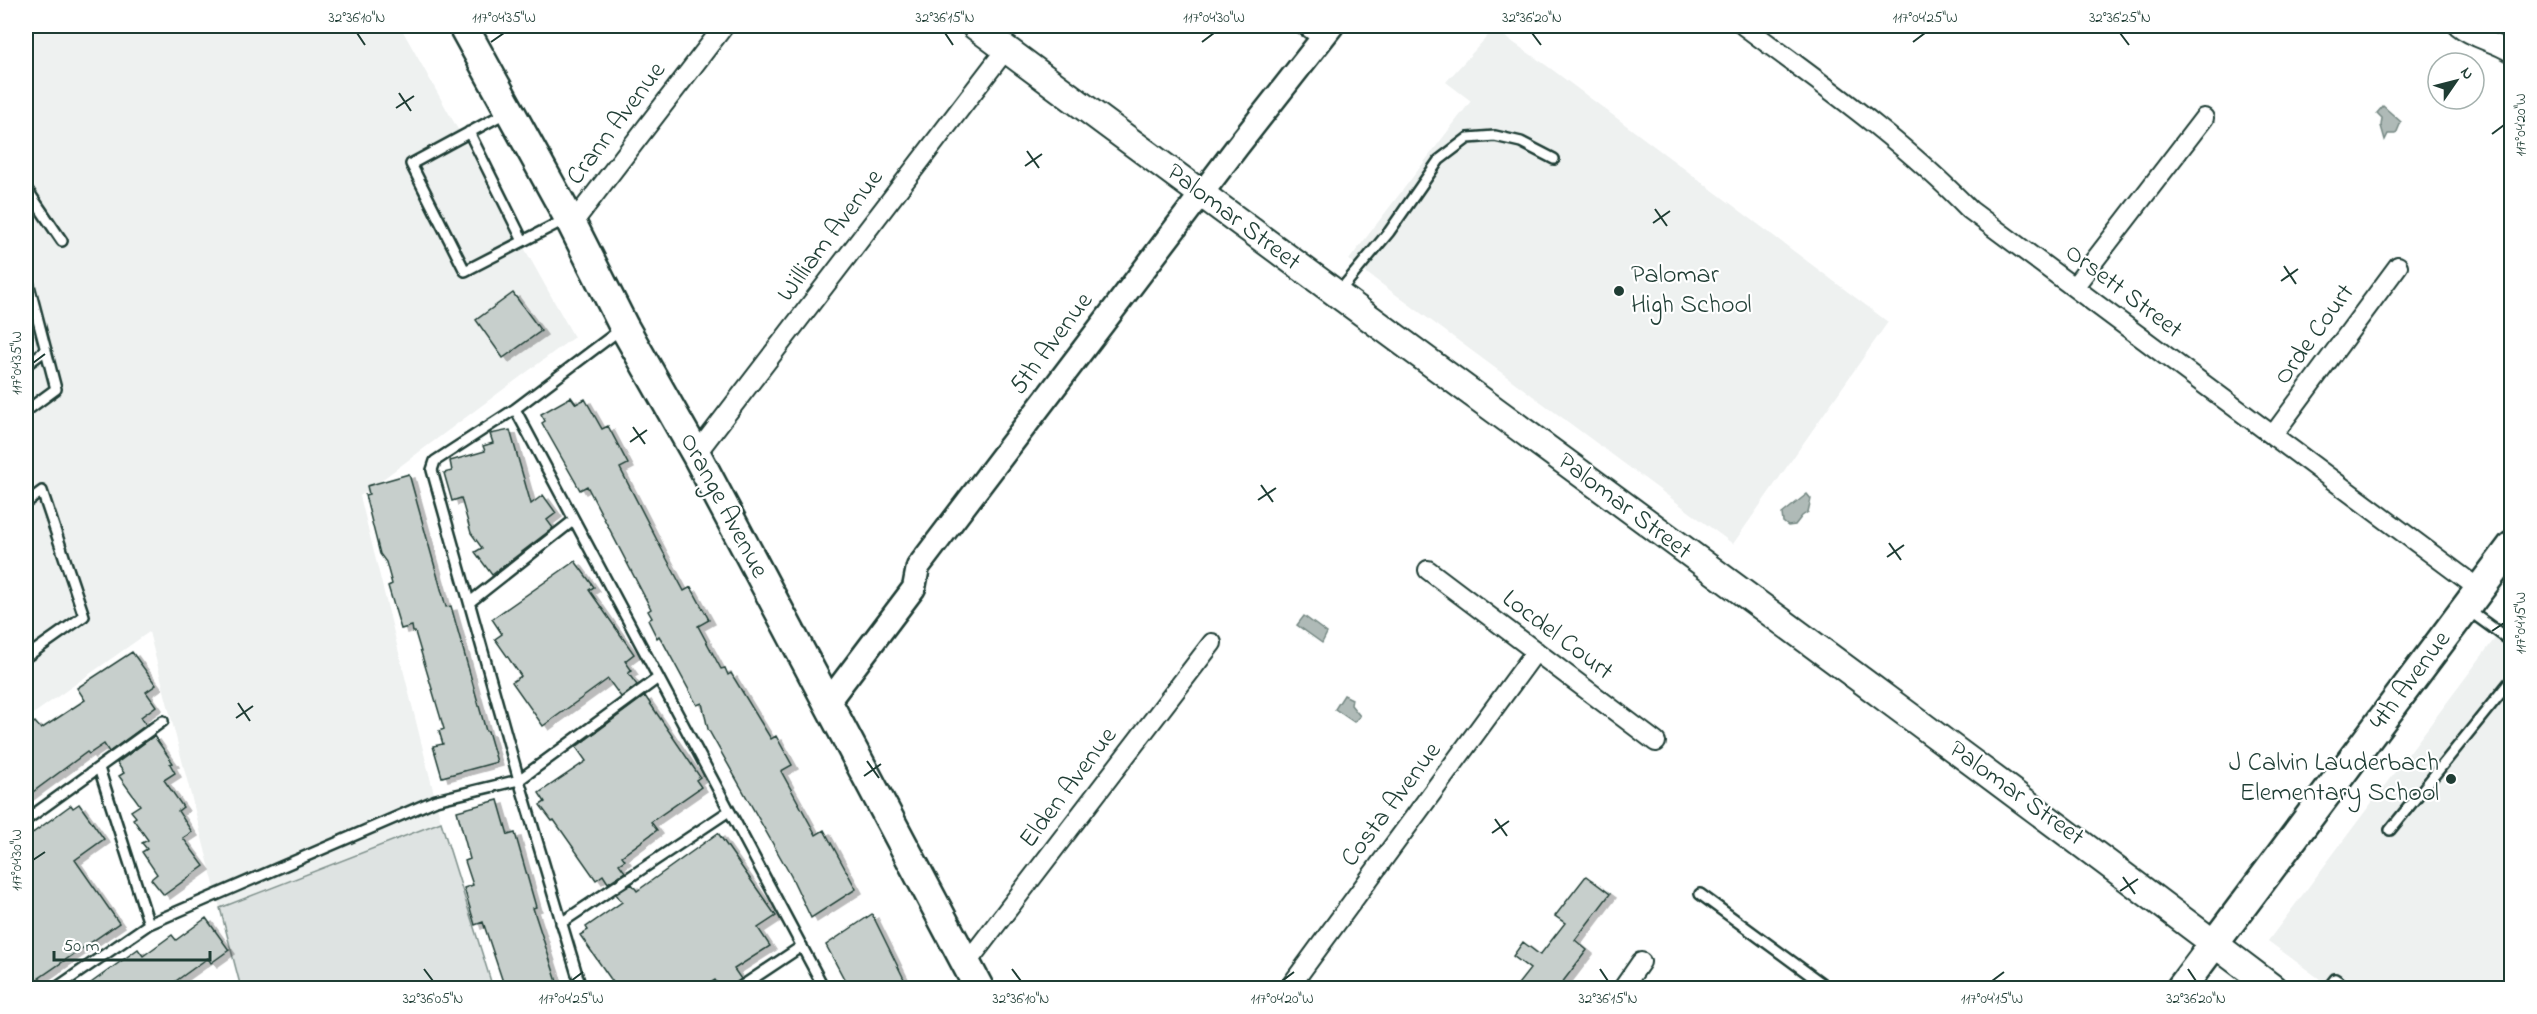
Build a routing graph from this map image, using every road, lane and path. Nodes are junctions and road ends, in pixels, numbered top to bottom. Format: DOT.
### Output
graph roads {
  1 [pos="463,26"];
  2 [pos="724,26"];
  3 [pos="975,26"];
  4 [pos="1299,26"];
  5 [pos="1744,26"];
  6 [pos="2458,26"];
  7 [pos="1326,33"];
  8 [pos="2509,46"];
  9 [pos="1006,49"];
  10 [pos="509,110"];
  11 [pos="2204,118"];
  12 [pos="469,132"];
  13 [pos="1554,159"];
  14 [pos="26,188"];
  15 [pos="1201,194"];
  16 [pos="570,221"];
  17 [pos="62,241"];
  18 [pos="523,241"];
  19 [pos="2398,266"];
  20 [pos="26,274"];
  21 [pos="2074,287"];
  22 [pos="1337,294"];
  23 [pos="624,327"];
  24 [pos="46,350"];
  25 [pos="26,364"];
  26 [pos="515,409"];
  27 [pos="26,411"];
  28 [pos="2273,435"];
  29 [pos="696,454"];
  30 [pos="26,503"];
  31 [pos="574,520"];
  32 [pos="2511,546"];
  33 [pos="1428,570"];
  34 [pos="2473,598"];
  35 [pos="470,602"];
  36 [pos="2511,642"];
  37 [pos="1212,643"];
  38 [pos="1536,651"];
  39 [pos="26,657"];
  40 [pos="658,678"];
  41 [pos="2511,679"];
  42 [pos="828,702"];
  43 [pos="163,721"];
  44 [pos="1656,742"];
  45 [pos="99,768"];
  46 [pos="519,780"];
  47 [pos="729,811"];
  48 [pos="26,820"];
  49 [pos="2390,830"];
  50 [pos="1700,894"];
  51 [pos="561,923"];
  52 [pos="149,924"];
  53 [pos="2214,944"];
  54 [pos="802,946"];
  55 [pos="1641,962"];
  56 [pos="972,976"];
  57 [pos="56,988"];
  58 [pos="581,988"];
  59 [pos="739,988"];
  60 [pos="824,988"];
  61 [pos="1288,988"];
  62 [pos="1623,988"];
  63 [pos="1828,988"];
  64 [pos="2181,988"];
  65 [pos="2273,988"];
  66 [pos="2328,988"];
  67 [pos="2348,988"];
  1 -- 10 [label="main road, Orange Avenue"];
  2 -- 16 [label="street, Crann Avenue"];
  3 -- 9 [label="main road, Palomar Street"];
  4 -- 7 [label="lane"];
  5 -- 21 [label="street, Orsett Street"];
  6 -- 8 [label="street"];
  7 -- 15 [label="street, 5th Avenue"];
  9 -- 15 [label="main road, Palomar Street"];
  9 -- 29 [label="street, William Avenue"];
  10 -- 12 [label="lane"];
  10 -- 16 [label="main road, Orange Avenue"];
  11 -- 21 [label="street"];
  12 -- 18 [label="lane"];
  12 -- 18 [label="lane"];
  13 -- 22 [label="lane"];
  14 -- 17 [label="lane"];
  15 -- 22 [label="main road, Palomar Street"];
  15 -- 42 [label="street, 5th Avenue"];
  16 -- 18 [label="lane"];
  16 -- 23 [label="main road, Orange Avenue"];
  19 -- 28 [label="street, Orde Court"];
  20 -- 24 [label="lane"];
  21 -- 28 [label="street, Orsett Street"];
  22 -- 53 [label="main road, Palomar Street"];
  23 -- 26 [label="lane"];
  23 -- 29 [label="main road, Orange Avenue"];
  24 -- 25 [label="lane"];
  24 -- 27 [label="lane"];
  26 -- 31 [label="lane"];
  26 -- 35 [label="lane"];
  28 -- 34 [label="street, Orsett Street"];
  29 -- 42 [label="main road, Orange Avenue"];
  30 -- 39 [label="lane"];
  31 -- 35 [label="lane"];
  31 -- 40 [label="lane"];
  32 -- 34 [label="main road, 4th Avenue"];
  33 -- 38 [label="street, Locdel Court"];
  34 -- 36 [label="lane"];
  34 -- 53 [label="main road, 4th Avenue"];
  35 -- 46 [label="lane"];
  37 -- 56 [label="street, Elden Avenue"];
  38 -- 44 [label="street, Locdel Court"];
  38 -- 61 [label="street, Costa Avenue"];
  40 -- 46 [label="lane"];
  40 -- 47 [label="lane"];
  41 -- 49 [label="lane"];
  42 -- 56 [label="main road, Orange Avenue"];
  43 -- 45 [label="lane"];
  45 -- 48 [label="lane"];
  45 -- 52 [label="lane"];
  46 -- 51 [label="lane"];
  46 -- 52 [label="lane"];
  47 -- 51 [label="lane"];
  47 -- 54 [label="lane"];
  50 -- 63 [label="lane"];
  51 -- 58 [label="lane"];
  52 -- 57 [label="lane"];
  53 -- 64 [label="main road, 4th Avenue"];
  53 -- 65 [label="main road, Palomar Street"];
  54 -- 59 [label="lane"];
  54 -- 60 [label="lane"];
  55 -- 62 [label="street"];
  66 -- 67 [label="lane"];
}
